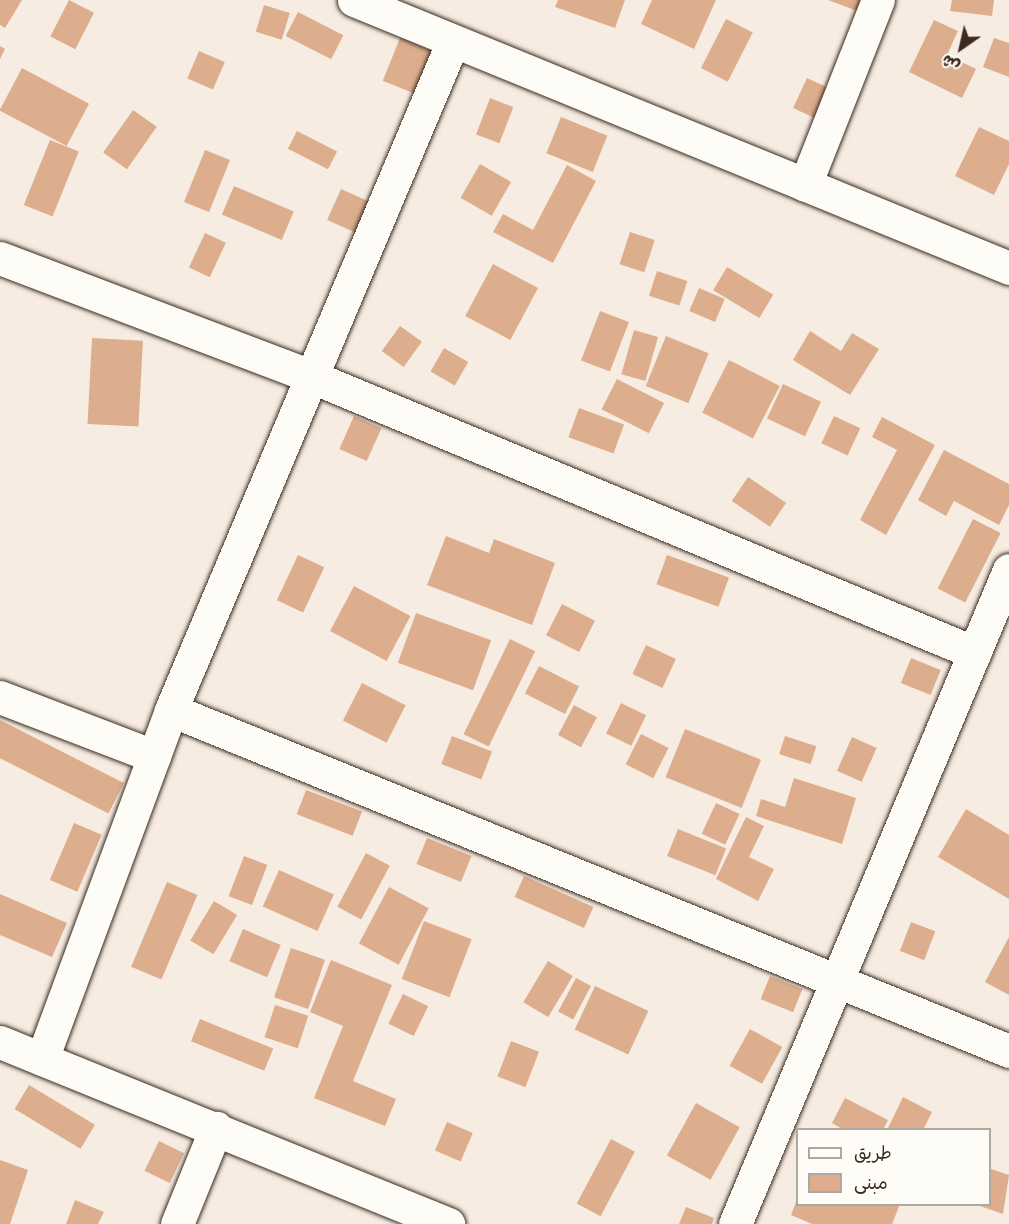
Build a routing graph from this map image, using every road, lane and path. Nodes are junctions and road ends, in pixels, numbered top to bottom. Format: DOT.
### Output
graph roads {
  1 [pos="354,0"];
  2 [pos="878,0"];
  3 [pos="453,41"];
  4 [pos="805,185"];
  5 [pos="0,258"];
  6 [pos="1009,268"];
  7 [pos="310,376"];
  8 [pos="1009,570"];
  9 [pos="975,653"];
  10 [pos="0,697"];
  11 [pos="171,710"];
  12 [pos="154,756"];
  13 [pos="837,982"];
  14 [pos="0,1042"];
  15 [pos="1009,1051"];
  16 [pos="42,1059"];
  17 [pos="216,1128"];
  18 [pos="177,1224"];
  19 [pos="449,1224"];
  20 [pos="735,1224"];
  1 -- 3 [label="street"];
  2 -- 4 [label="street"];
  3 -- 4 [label="street"];
  3 -- 7 [label="street"];
  4 -- 6 [label="street"];
  5 -- 7 [label="street"];
  7 -- 9 [label="street"];
  7 -- 11 [label="street"];
  8 -- 9 [label="street"];
  9 -- 13 [label="street"];
  10 -- 12 [label="street"];
  11 -- 12 [label="street"];
  11 -- 13 [label="street"];
  12 -- 16 [label="street"];
  13 -- 15 [label="street"];
  13 -- 20 [label="street"];
  14 -- 16 [label="street"];
  16 -- 17 [label="street"];
  17 -- 18 [label="street"];
  17 -- 19 [label="street"];
}
